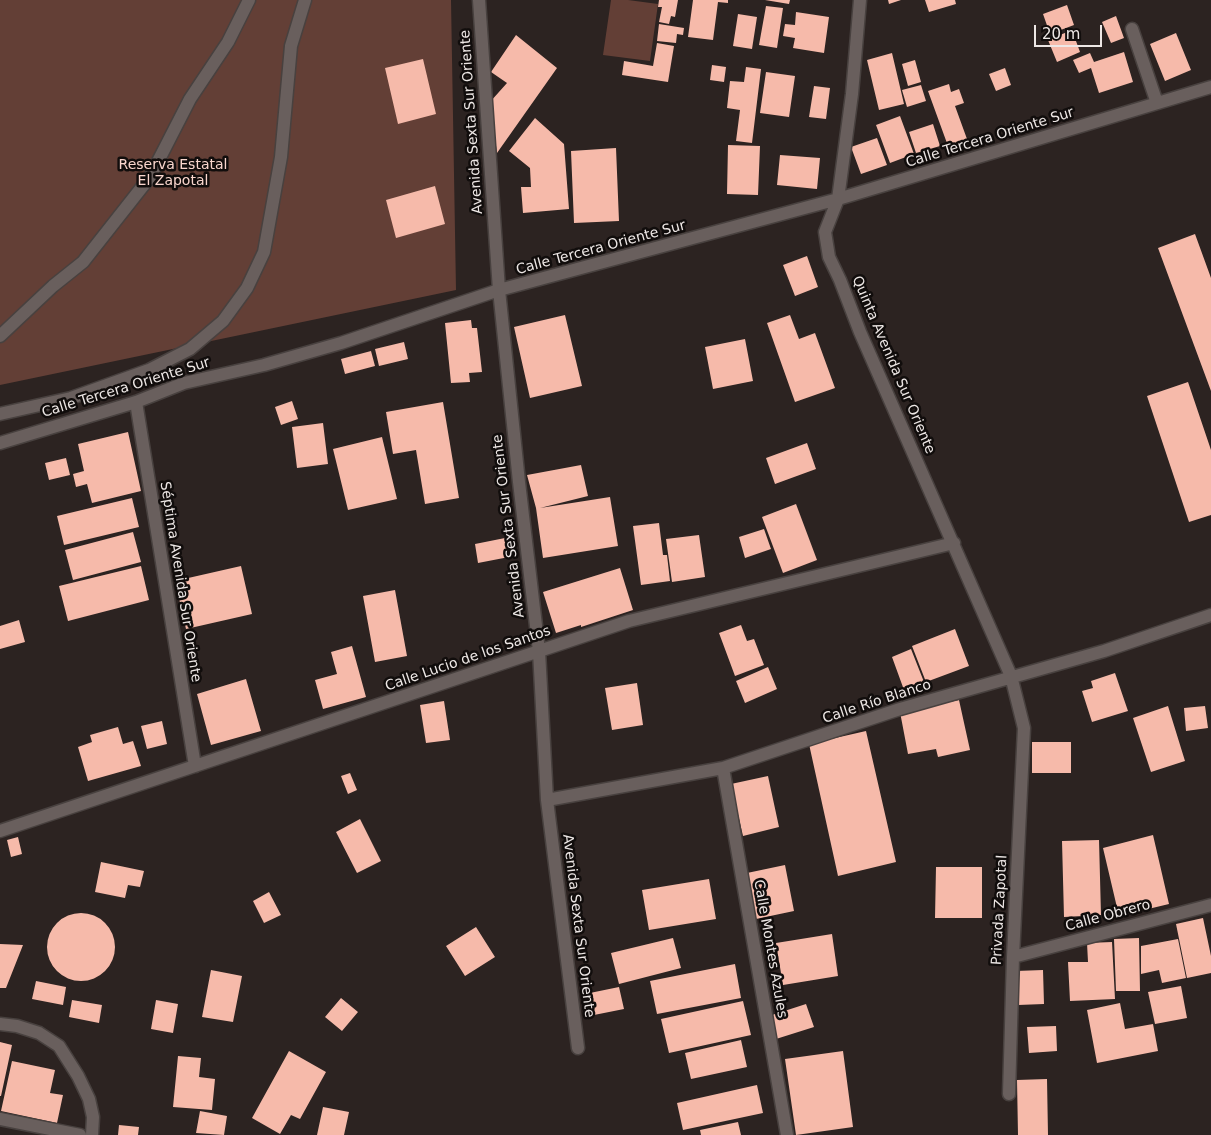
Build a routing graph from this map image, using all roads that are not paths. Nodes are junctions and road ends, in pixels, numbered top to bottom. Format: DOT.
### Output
graph roads {
  1 [pos="249,0"];
  2 [pos="305,0"];
  3 [pos="479,0"];
  4 [pos="860,0"];
  5 [pos="1132,29"];
  6 [pos="1211,87"];
  7 [pos="1157,103"];
  8 [pos="838,199"];
  9 [pos="499,290"];
  10 [pos="0,336"];
  11 [pos="136,402"];
  12 [pos="0,414"];
  13 [pos="0,443"];
  14 [pos="954,543"];
  15 [pos="1211,614"];
  16 [pos="539,651"];
  17 [pos="1011,676"];
  18 [pos="1024,728"];
  19 [pos="195,766"];
  20 [pos="723,768"];
  21 [pos="547,800"];
  22 [pos="0,831"];
  23 [pos="1211,905"];
  24 [pos="1013,957"];
  25 [pos="0,1024"];
  26 [pos="578,1048"];
  27 [pos="1009,1094"];
  28 [pos="0,1120"];
  29 [pos="80,1135"];
  30 [pos="92,1135"];
  31 [pos="787,1135"];
  1 -- 10 [label="street"];
  2 -- 12 [label="street"];
  3 -- 9 [label="street, Avenida Sexta Sur Oriente"];
  4 -- 8 [label="street, Quinta Avenida Sur Oriente"];
  5 -- 7 [label="street"];
  6 -- 7 [label="street, Calle Tercera Oriente Sur"];
  7 -- 8 [label="street, Calle Tercera Oriente Sur"];
  8 -- 9 [label="street, Calle Tercera Oriente Sur"];
  8 -- 14 [label="street, Quinta Avenida Sur Oriente"];
  9 -- 11 [label="street, Calle Tercera Oriente Sur"];
  9 -- 16 [label="street, Avenida Sexta Sur Oriente"];
  11 -- 13 [label="street, Calle Tercera Oriente Sur"];
  11 -- 19 [label="street, Séptima Avenida Sur Oriente"];
  14 -- 16 [label="street, Calle Lucio de los Santos"];
  14 -- 17 [label="street, Quinta Avenida Sur Oriente"];
  15 -- 17 [label="street, Calle Río Blanco"];
  16 -- 19 [label="street, Calle Lucio de los Santos"];
  16 -- 21 [label="street, Avenida Sexta Sur Oriente"];
  17 -- 18 [label="street, Quinta Avenida Sur Oriente"];
  17 -- 20 [label="street, Calle Río Blanco"];
  18 -- 24 [label="street, Privada Zapotal"];
  19 -- 22 [label="street, Calle Lucio de los Santos"];
  20 -- 21 [label="street, Calle Río Blanco"];
  20 -- 31 [label="street, Calle Montes Azules"];
  21 -- 26 [label="street, Avenida Sexta Sur Oriente"];
  23 -- 24 [label="street, Calle Obrero"];
  24 -- 27 [label="street, Privada Zapotal"];
  25 -- 30 [label="street"];
  28 -- 29 [label="street"];
}
